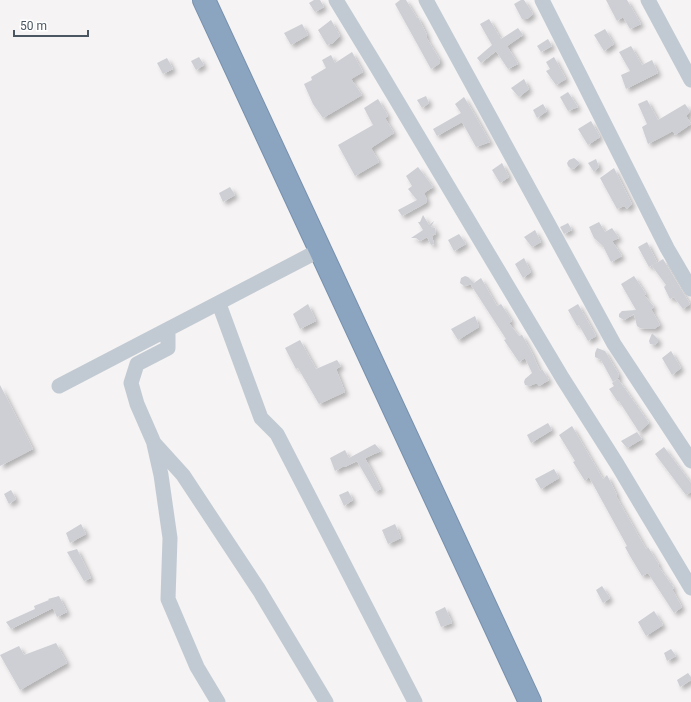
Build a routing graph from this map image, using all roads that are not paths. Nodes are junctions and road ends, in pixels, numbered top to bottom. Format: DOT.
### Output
graph roads {
  1 [pos="204,0"];
  2 [pos="336,0"];
  3 [pos="426,0"];
  4 [pos="542,0"];
  5 [pos="648,0"];
  6 [pos="691,80"];
  7 [pos="320,250"];
  8 [pos="691,289"];
  9 [pos="219,304"];
  10 [pos="168,330"];
  11 [pos="58,386"];
  12 [pos="154,443"];
  13 [pos="691,461"];
  14 [pos="691,588"];
  15 [pos="218,702"];
  16 [pos="326,702"];
  17 [pos="415,702"];
  18 [pos="530,702"];
  1 -- 7 [label="highway"];
  2 -- 14 [label="street"];
  3 -- 13 [label="street"];
  4 -- 8 [label="street"];
  5 -- 6 [label="street"];
  7 -- 9 [label="street"];
  7 -- 18 [label="highway"];
  9 -- 10 [label="street"];
  9 -- 17 [label="street"];
  10 -- 11 [label="street"];
  10 -- 12 [label="street"];
  12 -- 15 [label="street"];
  12 -- 16 [label="street"];
}
